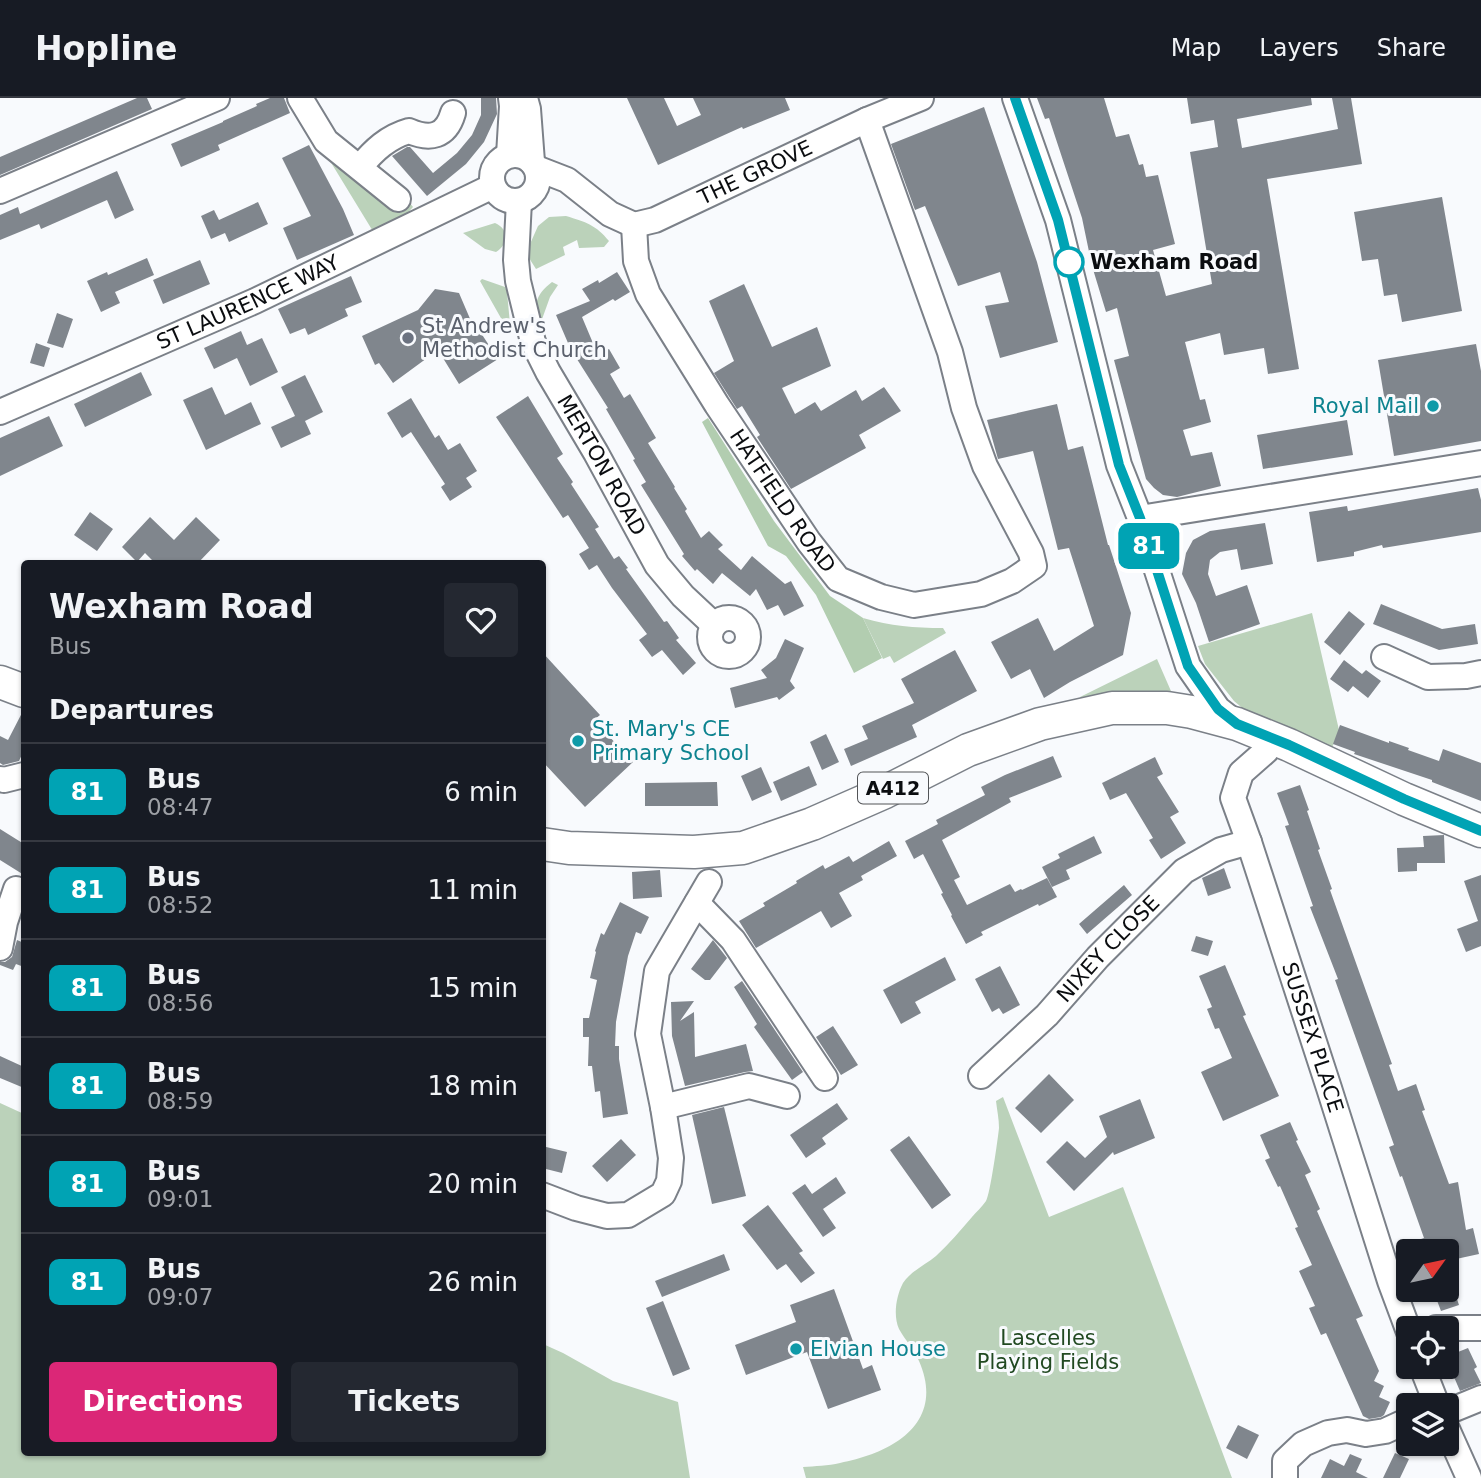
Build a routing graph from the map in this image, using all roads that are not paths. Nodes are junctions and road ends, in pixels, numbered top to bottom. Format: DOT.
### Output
graph roads {
  1 [pos="217,98"];
  2 [pos="300,98"];
  3 [pos="511,98"];
  4 [pos="525,98"];
  5 [pos="921,98"];
  6 [pos="1015,98"];
  7 [pos="453,113"];
  8 [pos="867,120"];
  9 [pos="526,162"];
  10 [pos="360,167"];
  11 [pos="493,186"];
  12 [pos="0,191"];
  13 [pos="398,199"];
  14 [pos="524,199"];
  15 [pos="593,200"];
  16 [pos="634,225"];
  17 [pos="0,412"];
  18 [pos="1481,463"];
  19 [pos="1140,518"];
  20 [pos="714,625"];
  21 [pos="1384,657"];
  22 [pos="1481,673"];
  23 [pos="0,682"];
  24 [pos="21,690"];
  25 [pos="1040,724"];
  26 [pos="1237,724"];
  27 [pos="1266,751"];
  28 [pos="21,776"];
  29 [pos="0,779"];
  30 [pos="1404,799"];
  31 [pos="1481,831"];
  32 [pos="1249,842"];
  33 [pos="546,845"];
  34 [pos="14,889"];
  35 [pos="0,948"];
  36 [pos="981,1076"];
  37 [pos="825,1078"];
  38 [pos="787,1097"];
  39 [pos="663,1107"];
  40 [pos="546,1197"];
  41 [pos="1403,1316"];
  42 [pos="1459,1328"];
  43 [pos="1481,1328"];
  44 [pos="1481,1398"];
  45 [pos="1459,1407"];
  46 [pos="1396,1426"];
  47 [pos="1459,1456"];
  48 [pos="1285,1478"];
  49 [pos="1469,1478"];
  1 -- 12 [label="street"];
  2 -- 10 [label="street"];
  3 -- 9 [label="street"];
  4 -- 9 [label="street"];
  5 -- 8 [label="street, THE GROVE"];
  6 -- 19 [label="street"];
  7 -- 10 [label="street"];
  8 -- 16 [label="street, THE GROVE"];
  8 -- 16 [label="street, HATFIELD ROAD"];
  9 -- 11 [label="street"];
  9 -- 14 [label="street"];
  9 -- 15 [label="street"];
  10 -- 13 [label="street"];
  11 -- 14 [label="street"];
  11 -- 17 [label="street, ST LAURENCE WAY"];
  14 -- 15 [label="street"];
  14 -- 20 [label="street, MERTON ROAD"];
  15 -- 16 [label="street"];
  18 -- 19 [label="street"];
  19 -- 26 [label="street"];
  21 -- 22 [label="street"];
  23 -- 24 [label="main road"];
  25 -- 26 [label="main road, A412"];
  25 -- 27 [label="main road, A412"];
  25 -- 33 [label="main road, A412"];
  26 -- 30 [label="main road, A412"];
  27 -- 30 [label="main road, A412"];
  27 -- 32 [label="street, SUSSEX PLACE"];
  28 -- 29 [label="street"];
  30 -- 31 [label="main road, A412"];
  32 -- 36 [label="street, NIXEY CLOSE"];
  32 -- 41 [label="street, SUSSEX PLACE"];
  34 -- 35 [label="street"];
  37 -- 39 [label="street"];
  38 -- 39 [label="street"];
  39 -- 40 [label="street"];
  42 -- 43 [label="street"];
  44 -- 45 [label="street"];
  46 -- 48 [label="street"];
  47 -- 49 [label="street"];
}
